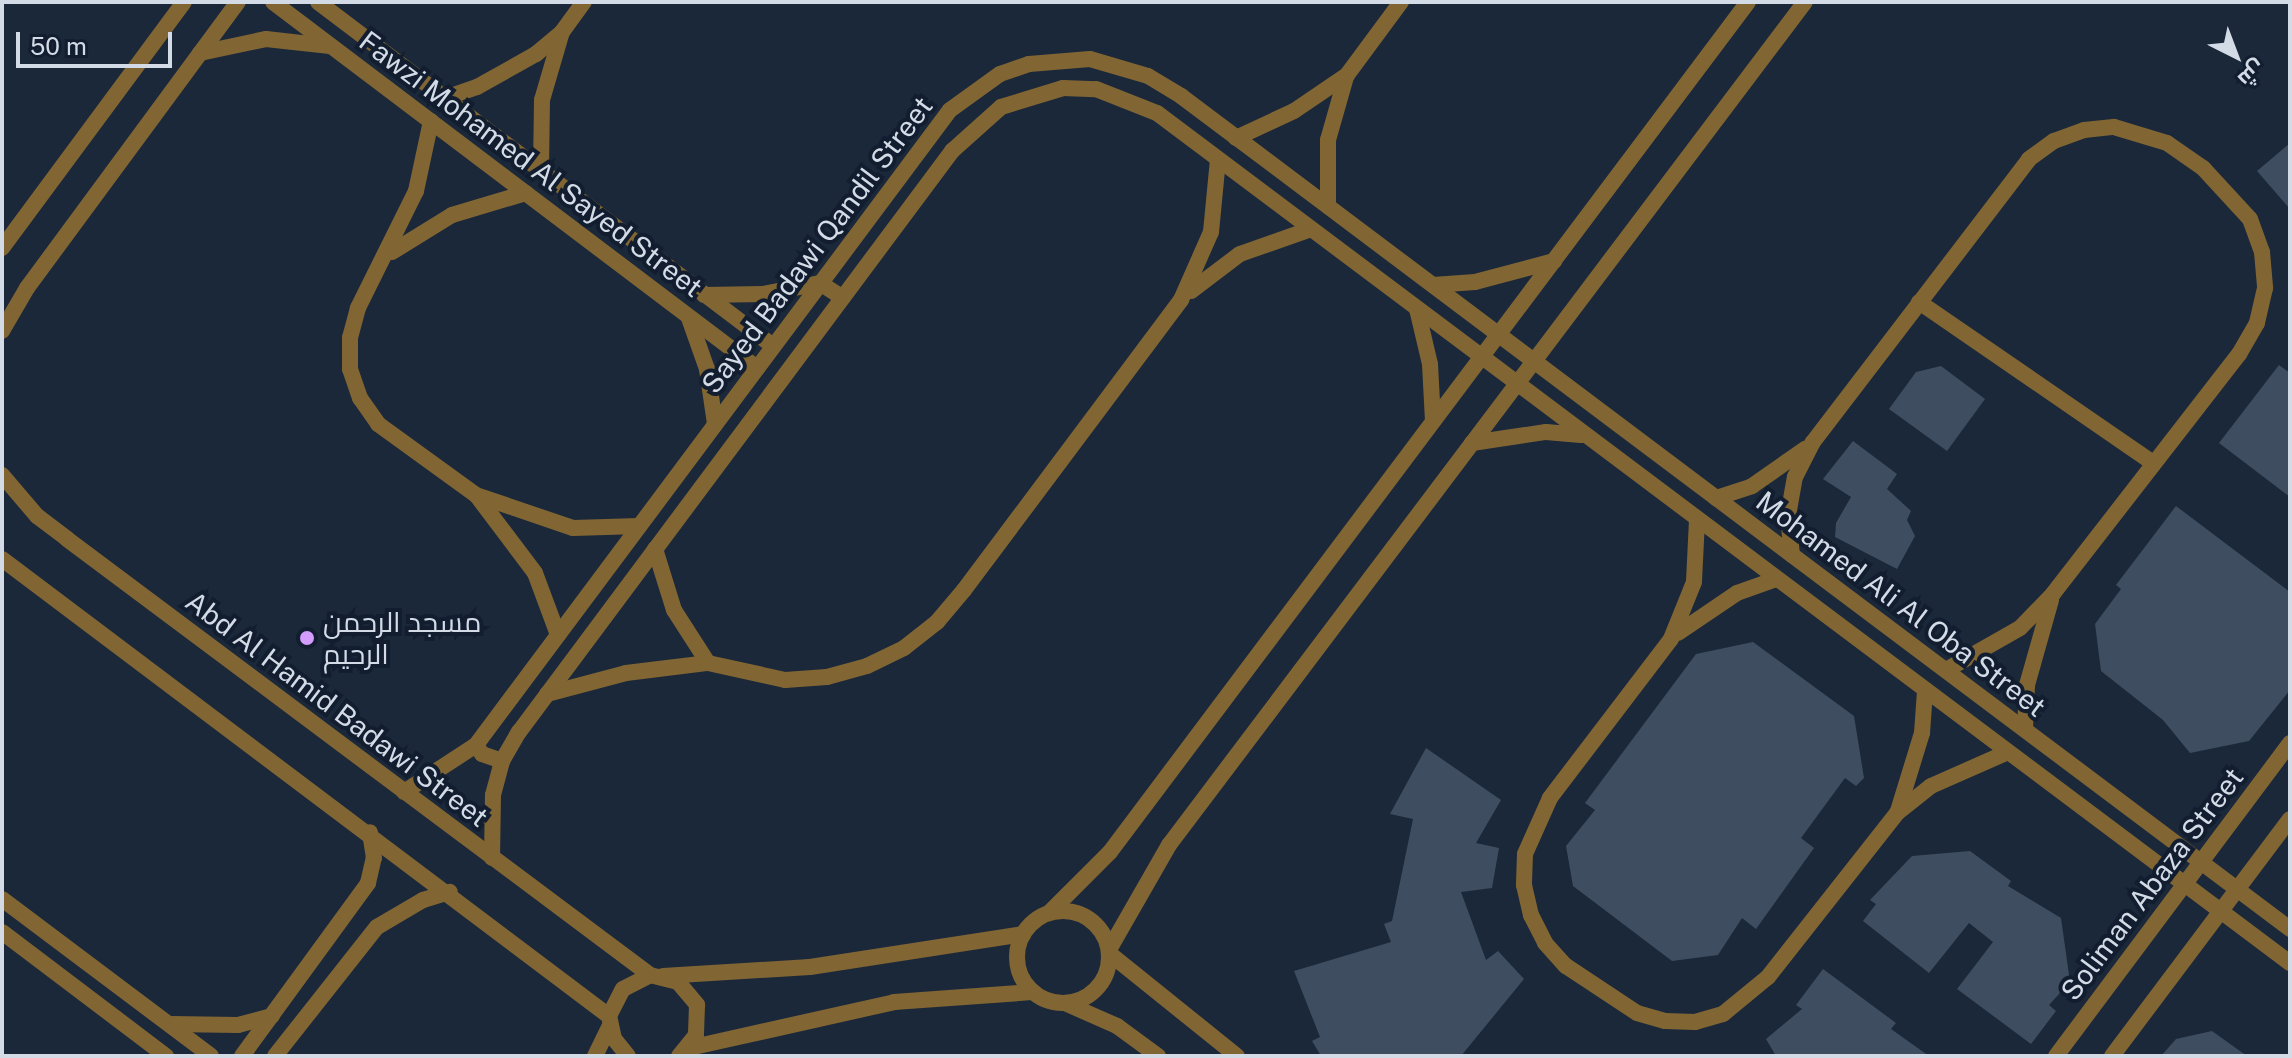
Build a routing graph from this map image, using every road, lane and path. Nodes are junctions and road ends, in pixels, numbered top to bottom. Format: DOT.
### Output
graph roads {
  1 [pos="184,2"];
  2 [pos="238,2"];
  3 [pos="273,2"];
  4 [pos="318,2"];
  5 [pos="339,2"];
  6 [pos="584,2"];
  7 [pos="1401,2"];
  8 [pos="1748,2"];
  9 [pos="1805,2"];
  10 [pos="349,25"];
  11 [pos="562,32"];
  12 [pos="333,47"];
  13 [pos="200,53"];
  14 [pos="1347,75"];
  15 [pos="445,98"];
  16 [pos="431,121"];
  17 [pos="1236,138"];
  18 [pos="1218,159"];
  19 [pos="541,171"];
  20 [pos="526,193"];
  21 [pos="1328,206"];
  22 [pos="1311,229"];
  23 [pos="2,248"];
  24 [pos="387,255"];
  25 [pos="1554,261"];
  26 [pos="820,283"];
  27 [pos="1433,285"];
  28 [pos="704,295"];
  29 [pos="843,298"];
  30 [pos="1181,300"];
  31 [pos="1919,302"];
  32 [pos="1417,309"];
  33 [pos="688,316"];
  34 [pos="2,331"];
  35 [pos="1499,334"];
  36 [pos="773,346"];
  37 [pos="1481,358"];
  38 [pos="1534,361"];
  39 [pos="757,368"];
  40 [pos="1516,385"];
  41 [pos="1433,421"];
  42 [pos="715,424"];
  43 [pos="1583,435"];
  44 [pos="1813,442"];
  45 [pos="1472,443"];
  46 [pos="2152,462"];
  47 [pos="2,475"];
  48 [pos="476,495"];
  49 [pos="1716,498"];
  50 [pos="1697,520"];
  51 [pos="639,526"];
  52 [pos="655,549"];
  53 [pos="1792,555"];
  54 [pos="2,559"];
  55 [pos="1776,579"];
  56 [pos="2053,594"];
  57 [pos="558,635"];
  58 [pos="1671,639"];
  59 [pos="708,663"];
  60 [pos="1946,670"];
  61 [pos="1925,691"];
  62 [pos="547,694"];
  63 [pos="2025,729"];
  64 [pos="2290,743"];
  65 [pos="476,745"];
  66 [pos="2008,752"];
  67 [pos="502,761"];
  68 [pos="404,792"];
  69 [pos="1897,813"];
  70 [pos="2290,819"];
  71 [pos="370,832"];
  72 [pos="492,858"];
  73 [pos="2201,862"];
  74 [pos="2184,884"];
  75 [pos="2237,889"];
  76 [pos="450,892"];
  77 [pos="2,899"];
  78 [pos="2220,911"];
  79 [pos="1050,912"];
  80 [pos="2290,929"];
  81 [pos="2,932"];
  82 [pos="1023,934"];
  83 [pos="1110,951"];
  84 [pos="2290,963"];
  85 [pos="657,976"];
  86 [pos="1032,992"];
  87 [pos="1067,1004"];
  88 [pos="272,1016"];
  89 [pos="610,1021"];
  90 [pos="167,1023"];
  91 [pos="684,1052"];
  92 [pos="159,1053"];
  93 [pos="211,1056"];
  94 [pos="242,1056"];
  95 [pos="275,1056"];
  96 [pos="595,1056"];
  97 [pos="628,1056"];
  98 [pos="1158,1056"];
  99 [pos="1237,1056"];
  100 [pos="2056,1056"];
  101 [pos="2112,1056"];
  1 -- 23 [label="street"];
  2 -- 13 [label="street"];
  3 -- 12 [label="street, Fawzi Mohamed Al Sayed Street"];
  4 -- 10 [label="street, Fawzi Mohamed Al Sayed Street"];
  5 -- 10 [label="street"];
  6 -- 11 [label="street"];
  7 -- 14 [label="street"];
  8 -- 25 [label="street"];
  9 -- 38 [label="street"];
  10 -- 15 [label="street, Fawzi Mohamed Al Sayed Street"];
  11 -- 15 [label="street"];
  11 -- 19 [label="street"];
  12 -- 13 [label="street"];
  12 -- 16 [label="street, Fawzi Mohamed Al Sayed Street"];
  13 -- 34 [label="street"];
  14 -- 17 [label="street"];
  14 -- 21 [label="street"];
  15 -- 19 [label="street, Fawzi Mohamed Al Sayed Street"];
  16 -- 20 [label="street, Fawzi Mohamed Al Sayed Street"];
  16 -- 24 [label="street"];
  17 -- 21 [label="street, Sayed Badawi Qandil Street"];
  17 -- 26 [label="street, Sayed Badawi Qandil Street"];
  18 -- 22 [label="street, Sayed Badawi Qandil Street"];
  18 -- 29 [label="street, Sayed Badawi Qandil Street"];
  18 -- 30 [label="street"];
  19 -- 28 [label="street, Fawzi Mohamed Al Sayed Street"];
  20 -- 24 [label="street"];
  20 -- 33 [label="street, Fawzi Mohamed Al Sayed Street"];
  21 -- 27 [label="street, Sayed Badawi Qandil Street"];
  22 -- 30 [label="street"];
  22 -- 32 [label="street, Sayed Badawi Qandil Street"];
  24 -- 48 [label="street"];
  25 -- 27 [label="street"];
  25 -- 35 [label="street"];
  26 -- 28 [label="street"];
  26 -- 29 [label="street"];
  26 -- 36 [label="street, Sayed Badawi Qandil Street"];
  27 -- 35 [label="street, Sayed Badawi Qandil Street"];
  28 -- 36 [label="street, Fawzi Mohamed Al Sayed Street"];
  29 -- 52 [label="street, Sayed Badawi Qandil Street"];
  30 -- 59 [label="street"];
  31 -- 44 [label="street"];
  31 -- 46 [label="street"];
  31 -- 46 [label="street"];
  32 -- 37 [label="street, Sayed Badawi Qandil Street"];
  32 -- 41 [label="street"];
  33 -- 39 [label="street, Fawzi Mohamed Al Sayed Street"];
  33 -- 42 [label="street"];
  35 -- 37 [label="street"];
  35 -- 38 [label="street, Sayed Badawi Qandil Street"];
  36 -- 39 [label="street, Sayed Badawi Qandil Street"];
  37 -- 40 [label="street, Sayed Badawi Qandil Street"];
  37 -- 41 [label="street"];
  38 -- 40 [label="street"];
  38 -- 49 [label="street, Mohamed Ali Al Oba Street"];
  39 -- 42 [label="street, Sayed Badawi Qandil Street"];
  40 -- 43 [label="street, Mohamed Ali Al Oba Street"];
  40 -- 45 [label="street"];
  41 -- 79 [label="street"];
  42 -- 51 [label="street, Sayed Badawi Qandil Street"];
  43 -- 45 [label="street"];
  43 -- 50 [label="street, Mohamed Ali Al Oba Street"];
  44 -- 49 [label="street"];
  44 -- 53 [label="street"];
  45 -- 83 [label="street"];
  46 -- 56 [label="street"];
  47 -- 68 [label="street, Abd Al Hamid Badawi Street"];
  48 -- 51 [label="street"];
  48 -- 57 [label="street"];
  49 -- 53 [label="street, Mohamed Ali Al Oba Street"];
  50 -- 55 [label="street, Mohamed Ali Al Oba Street"];
  50 -- 58 [label="street"];
  51 -- 57 [label="street, Sayed Badawi Qandil Street"];
  52 -- 59 [label="street"];
  52 -- 62 [label="street, Sayed Badawi Qandil Street"];
  53 -- 60 [label="street, Mohamed Ali Al Oba Street"];
  54 -- 71 [label="street"];
  55 -- 58 [label="street"];
  55 -- 61 [label="street, Mohamed Ali Al Oba Street"];
  56 -- 60 [label="street"];
  56 -- 63 [label="street"];
  57 -- 65 [label="street, Sayed Badawi Qandil Street"];
  58 -- 69 [label="street"];
  59 -- 62 [label="street"];
  60 -- 63 [label="street, Mohamed Ali Al Oba Street"];
  61 -- 66 [label="street, Mohamed Ali Al Oba Street"];
  61 -- 69 [label="street"];
  62 -- 67 [label="street, Sayed Badawi Qandil Street"];
  63 -- 73 [label="street, Mohamed Ali Al Oba Street"];
  64 -- 73 [label="street, Soliman Abaza Street"];
  65 -- 67 [label="street"];
  65 -- 68 [label="street, Sayed Badawi Qandil Street"];
  66 -- 69 [label="street"];
  66 -- 74 [label="street, Mohamed Ali Al Oba Street"];
  67 -- 72 [label="street, Sayed Badawi Qandil Street"];
  68 -- 72 [label="street, Abd Al Hamid Badawi Street"];
  70 -- 75 [label="street"];
  71 -- 76 [label="street"];
  71 -- 88 [label="street"];
  72 -- 85 [label="street, Abd Al Hamid Badawi Street"];
  73 -- 74 [label="street, Soliman Abaza Street"];
  73 -- 75 [label="street, Mohamed Ali Al Oba Street"];
  74 -- 78 [label="street, Mohamed Ali Al Oba Street"];
  74 -- 100 [label="street, Soliman Abaza Street"];
  75 -- 78 [label="street"];
  75 -- 80 [label="street, Mohamed Ali Al Oba Street"];
  76 -- 89 [label="street"];
  76 -- 95 [label="street"];
  77 -- 90 [label="street"];
  78 -- 84 [label="street, Mohamed Ali Al Oba Street"];
  78 -- 101 [label="street"];
  79 -- 82 [label="street"];
  79 -- 83 [label="street"];
  81 -- 92 [label="street"];
  82 -- 85 [label="street"];
  82 -- 86 [label="street"];
  83 -- 87 [label="street"];
  83 -- 99 [label="street"];
  85 -- 89 [label="street"];
  85 -- 91 [label="street, Abd Al Hamid Badawi Street"];
  86 -- 87 [label="street"];
  86 -- 91 [label="street"];
  87 -- 98 [label="street"];
  88 -- 90 [label="street"];
  88 -- 94 [label="street"];
  89 -- 96 [label="street"];
  89 -- 97 [label="street"];
  90 -- 93 [label="street"];
}
